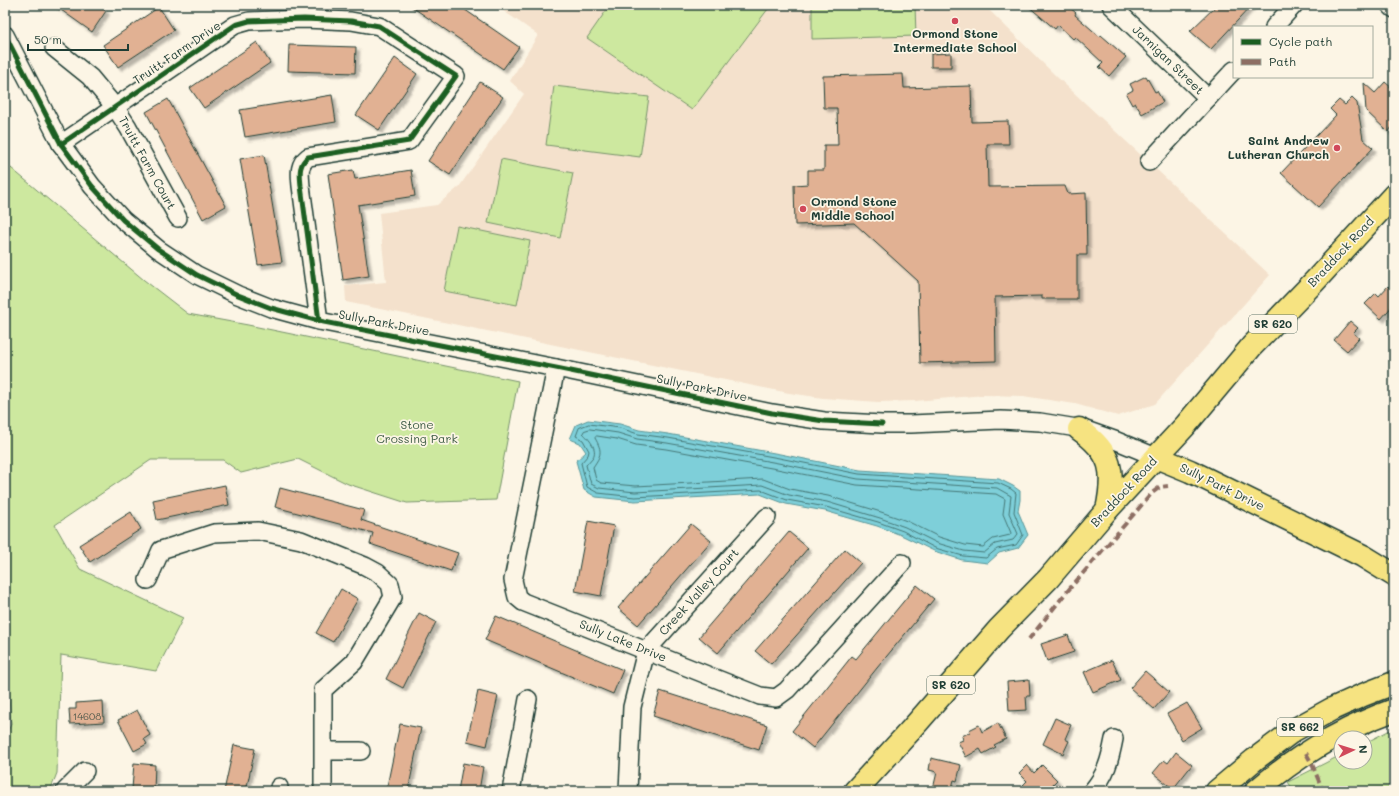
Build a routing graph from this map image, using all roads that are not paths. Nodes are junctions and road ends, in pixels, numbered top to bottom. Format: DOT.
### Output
graph roads {
  1 [pos="1111,5"];
  2 [pos="1294,5"];
  3 [pos="1390,5"];
  4 [pos="1394,9"];
  5 [pos="1275,26"];
  6 [pos="5,35"];
  7 [pos="54,48"];
  8 [pos="1233,71"];
  9 [pos="1208,98"];
  10 [pos="115,107"];
  11 [pos="61,144"];
  12 [pos="1149,162"];
  13 [pos="1394,195"];
  14 [pos="178,218"];
  15 [pos="319,320"];
  16 [pos="556,368"];
  17 [pos="1079,429"];
  18 [pos="1156,457"];
  19 [pos="1107,510"];
  20 [pos="767,517"];
  21 [pos="902,563"];
  22 [pos="1394,575"];
  23 [pos="148,580"];
  24 [pos="646,651"];
  25 [pos="1394,683"];
  26 [pos="528,699"];
  27 [pos="1394,710"];
  28 [pos="1114,739"];
  29 [pos="324,751"];
  30 [pos="361,751"];
  31 [pos="85,771"];
  32 [pos="65,791"];
  33 [pos="323,791"];
  34 [pos="511,791"];
  35 [pos="628,791"];
  36 [pos="855,791"];
  37 [pos="1092,791"];
  38 [pos="1217,791"];
  39 [pos="1256,791"];
  1 -- 9 [label="street, Jarnigan Street"];
  2 -- 5 [label="street"];
  3 -- 4 [label="street"];
  6 -- 11 [label="street, Sully Park Drive"];
  7 -- 10 [label="street, Truitt Farm Court"];
  8 -- 9 [label="street"];
  9 -- 12 [label="street"];
  10 -- 11 [label="street, Truitt Farm Drive"];
  10 -- 14 [label="street, Truitt Farm Court"];
  10 -- 15 [label="street, Truitt Farm Drive"];
  11 -- 15 [label="street, Sully Park Drive"];
  13 -- 18 [label="main road, Braddock Road / SR 620"];
  15 -- 16 [label="street, Sully Park Drive"];
  16 -- 17 [label="street, Sully Park Drive"];
  16 -- 24 [label="street, Sully Lake Drive"];
  17 -- 18 [label="street, Sully Park Drive"];
  17 -- 19 [label="main road"];
  18 -- 19 [label="main road, Braddock Road / SR 620"];
  18 -- 22 [label="main road, Sully Park Drive"];
  19 -- 36 [label="main road, Braddock Road / SR 620"];
  20 -- 24 [label="street, Creek Valley Court"];
  21 -- 24 [label="street, Sully Lake Drive"];
  23 -- 29 [label="street"];
  24 -- 35 [label="street, Creek Valley Court"];
  25 -- 38 [label="main road, SR 662"];
  26 -- 34 [label="street"];
  27 -- 39 [label="main road, SR 662"];
  28 -- 37 [label="street"];
  29 -- 30 [label="street"];
  29 -- 33 [label="street"];
  31 -- 32 [label="street"];
}
